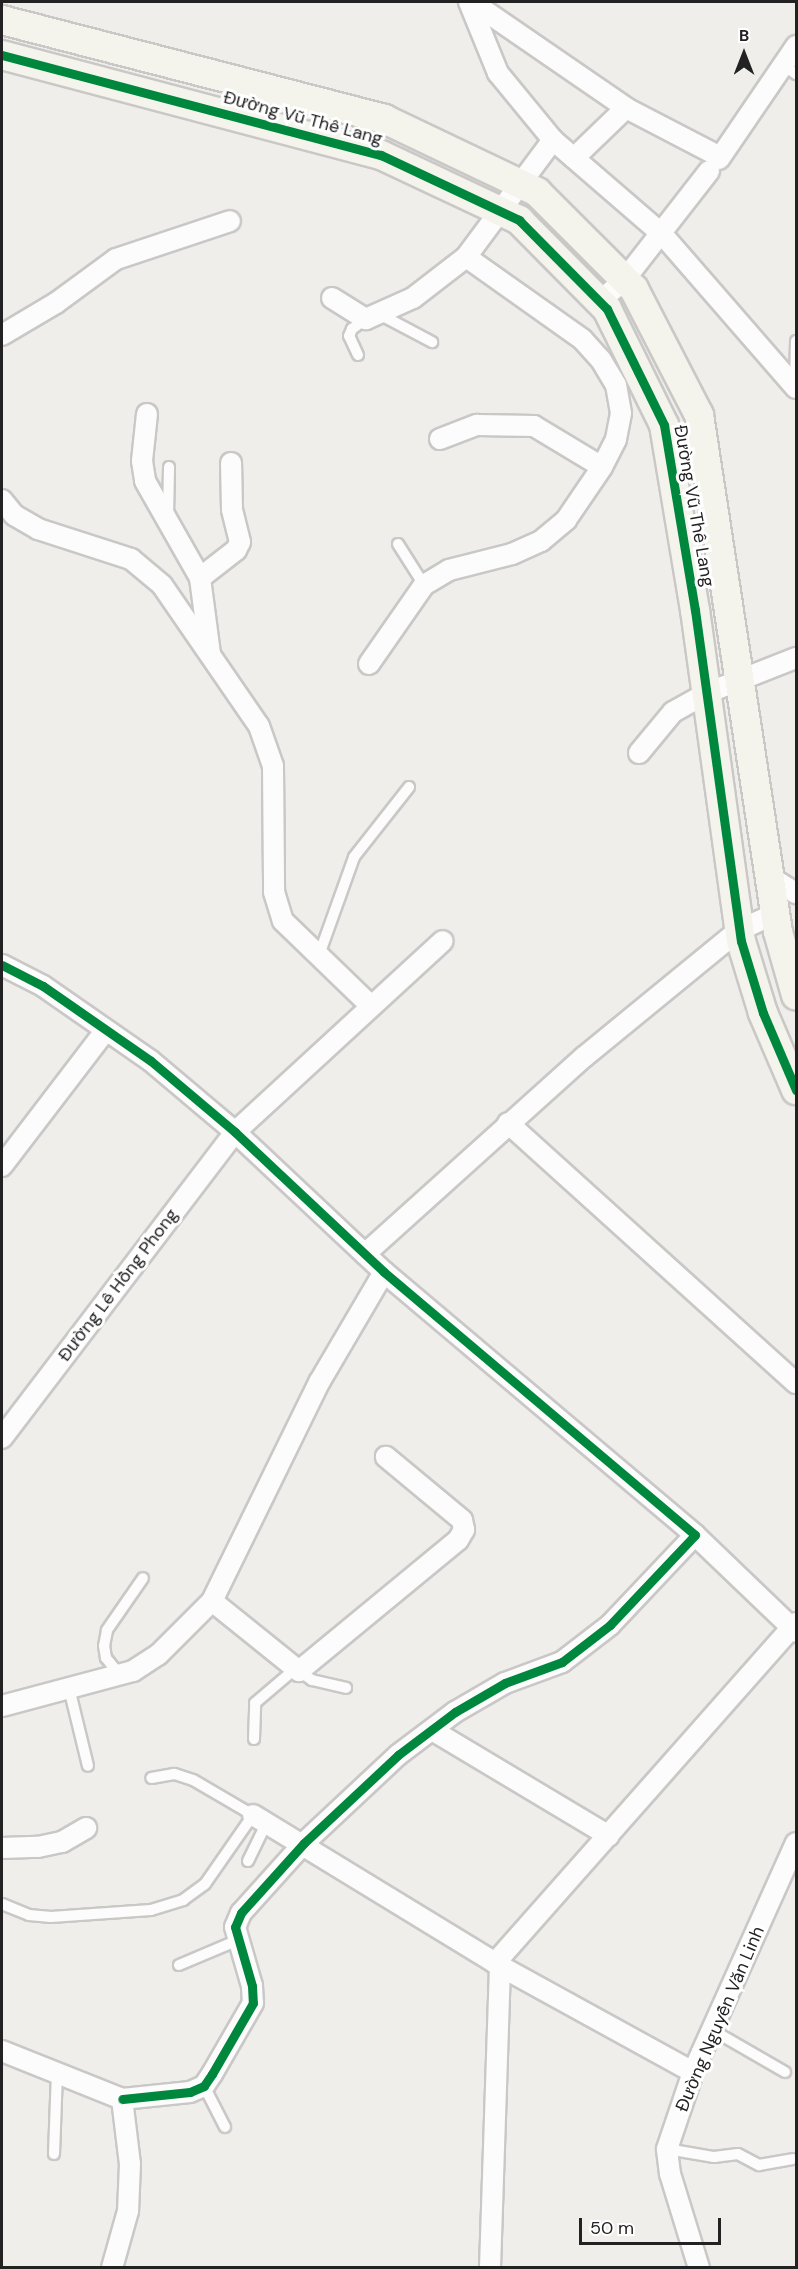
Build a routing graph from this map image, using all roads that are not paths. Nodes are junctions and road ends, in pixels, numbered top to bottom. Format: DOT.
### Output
graph roads {
  1 [pos="470,2"];
  2 [pos="2,20"];
  3 [pos="796,46"];
  4 [pos="128,53"];
  5 [pos="2,55"];
  6 [pos="790,70"];
  7 [pos="120,86"];
  8 [pos="626,108"];
  9 [pos="553,140"];
  10 [pos="574,158"];
  11 [pos="716,163"];
  12 [pos="518,183"];
  13 [pos="500,211"];
  14 [pos="230,221"];
  15 [pos="662,234"];
  16 [pos="466,257"];
  17 [pos="625,279"];
  18 [pos="332,298"];
  19 [pos="599,302"];
  20 [pos="374,317"];
  21 [pos="2,335"];
  22 [pos="796,340"];
  23 [pos="432,342"];
  24 [pos="358,355"];
  25 [pos="796,387"];
  26 [pos="147,414"];
  27 [pos="440,439"];
  28 [pos="231,463"];
  29 [pos="602,467"];
  30 [pos="169,468"];
  31 [pos="2,500"];
  32 [pos="713,504"];
  33 [pos="678,508"];
  34 [pos="167,522"];
  35 [pos="398,544"];
  36 [pos="200,578"];
  37 [pos="424,585"];
  38 [pos="210,656"];
  39 [pos="796,658"];
  40 [pos="369,663"];
  41 [pos="741,680"];
  42 [pos="707,693"];
  43 [pos="639,753"];
  44 [pos="409,787"];
  45 [pos="770,877"];
  46 [pos="796,893"];
  47 [pos="775,914"];
  48 [pos="739,930"];
  49 [pos="443,941"];
  50 [pos="319,955"];
  51 [pos="2,965"];
  52 [pos="796,995"];
  53 [pos="371,1006"];
  54 [pos="106,1030"];
  55 [pos="796,1089"];
  56 [pos="508,1124"];
  57 [pos="235,1132"];
  58 [pos="2,1166"];
  59 [pos="365,1254"];
  60 [pos="384,1272"];
  61 [pos="796,1383"];
  62 [pos="2,1434"];
  63 [pos="386,1457"];
  64 [pos="695,1535"];
  65 [pos="143,1578"];
  66 [pos="212,1601"];
  67 [pos="795,1628"];
  68 [pos="298,1669"];
  69 [pos="119,1674"];
  70 [pos="69,1688"];
  71 [pos="346,1688"];
  72 [pos="2,1706"];
  73 [pos="432,1730"];
  74 [pos="254,1739"];
  75 [pos="88,1766"];
  76 [pos="151,1778"];
  77 [pos="260,1818"];
  78 [pos="86,1828"];
  79 [pos="609,1836"];
  80 [pos="2,1843"];
  81 [pos="304,1843"];
  82 [pos="796,1843"];
  83 [pos="249,1861"];
  84 [pos="2,1904"];
  85 [pos="236,1941"];
  86 [pos="498,1964"];
  87 [pos="179,1965"];
  88 [pos="714,2031"];
  89 [pos="2,2051"];
  90 [pos="693,2072"];
  91 [pos="785,2072"];
  92 [pos="57,2073"];
  93 [pos="204,2086"];
  94 [pos="122,2099"];
  95 [pos="225,2127"];
  96 [pos="667,2149"];
  97 [pos="54,2154"];
  98 [pos="792,2158"];
  99 [pos="491,2242"];
  100 [pos="112,2268"];
  101 [pos="490,2268"];
  102 [pos="503,2268"];
  103 [pos="699,2268"];
  1 -- 8 [label="street"];
  1 -- 9 [label="street"];
  2 -- 4 [label="street, Đường Vũ Thê Lang"];
  3 -- 6 [label="street"];
  4 -- 7 [label="street"];
  4 -- 12 [label="street, Đường Vũ Thê Lang"];
  5 -- 7 [label="street, Đường Vũ Thê Lang"];
  6 -- 11 [label="street"];
  7 -- 13 [label="street, Đường Vũ Thê Lang"];
  8 -- 10 [label="street"];
  8 -- 11 [label="street"];
  9 -- 10 [label="street"];
  9 -- 12 [label="street"];
  10 -- 15 [label="street"];
  11 -- 15 [label="street"];
  12 -- 13 [label="street"];
  12 -- 17 [label="street, Đường Vũ Thê Lang"];
  13 -- 16 [label="street"];
  13 -- 19 [label="street, Đường Vũ Thê Lang"];
  14 -- 21 [label="street"];
  15 -- 17 [label="street"];
  15 -- 25 [label="street"];
  16 -- 20 [label="street"];
  16 -- 29 [label="street"];
  17 -- 19 [label="street"];
  17 -- 32 [label="street, Đường Vũ Thê Lang"];
  18 -- 20 [label="street"];
  19 -- 33 [label="street, Đường Vũ Thê Lang"];
  20 -- 23 [label="lane"];
  20 -- 24 [label="lane"];
  22 -- 25 [label="lane"];
  26 -- 34 [label="street"];
  27 -- 29 [label="street"];
  28 -- 36 [label="street"];
  29 -- 37 [label="street"];
  30 -- 34 [label="lane"];
  31 -- 38 [label="street"];
  32 -- 33 [label="street"];
  32 -- 41 [label="street, Đường Vũ Thê Lang"];
  33 -- 42 [label="street, Đường Vũ Thê Lang"];
  34 -- 36 [label="street"];
  35 -- 37 [label="lane"];
  36 -- 38 [label="street"];
  37 -- 40 [label="street"];
  38 -- 50 [label="street"];
  39 -- 41 [label="street"];
  41 -- 42 [label="street"];
  41 -- 45 [label="street, Đường Vũ Thê Lang"];
  42 -- 43 [label="street"];
  42 -- 48 [label="street, Đường Vũ Thê Lang"];
  44 -- 50 [label="lane"];
  45 -- 46 [label="street"];
  45 -- 47 [label="street, Đường Vũ Thê Lang"];
  47 -- 48 [label="street"];
  47 -- 52 [label="street, Đường Vũ Thê Lang"];
  48 -- 55 [label="street, Đường Vũ Thê Lang"];
  48 -- 56 [label="street"];
  49 -- 53 [label="street, Đường Lê Hồng Phong"];
  50 -- 53 [label="street"];
  51 -- 54 [label="street"];
  53 -- 57 [label="street, Đường Lê Hồng Phong"];
  54 -- 57 [label="street"];
  54 -- 58 [label="street"];
  56 -- 59 [label="street"];
  56 -- 61 [label="street"];
  57 -- 59 [label="street"];
  57 -- 62 [label="street, Đường Lê Hồng Phong"];
  59 -- 60 [label="street"];
  60 -- 64 [label="street"];
  60 -- 66 [label="street"];
  63 -- 68 [label="street"];
  64 -- 67 [label="street"];
  64 -- 73 [label="street"];
  65 -- 69 [label="lane"];
  66 -- 68 [label="street"];
  66 -- 69 [label="street"];
  67 -- 79 [label="street"];
  68 -- 71 [label="lane"];
  68 -- 74 [label="lane"];
  69 -- 70 [label="street"];
  70 -- 72 [label="street"];
  70 -- 75 [label="lane"];
  73 -- 79 [label="street"];
  73 -- 81 [label="street"];
  76 -- 77 [label="lane"];
  77 -- 81 [label="street"];
  77 -- 83 [label="lane"];
  77 -- 84 [label="lane"];
  78 -- 80 [label="street"];
  79 -- 86 [label="street"];
  81 -- 85 [label="street"];
  81 -- 86 [label="street"];
  82 -- 88 [label="street, Đường Nguyễn Văn Linh"];
  85 -- 87 [label="lane"];
  85 -- 93 [label="street"];
  86 -- 90 [label="street"];
  86 -- 99 [label="street"];
  88 -- 90 [label="street, Đường Nguyễn Văn Linh"];
  88 -- 91 [label="lane"];
  89 -- 92 [label="street"];
  90 -- 96 [label="street, Đường Nguyễn Văn Linh"];
  92 -- 94 [label="street"];
  92 -- 97 [label="lane"];
  93 -- 94 [label="street"];
  93 -- 95 [label="lane"];
  94 -- 100 [label="street"];
  96 -- 98 [label="lane"];
  96 -- 103 [label="street, Đường Nguyễn Văn Linh"];
  99 -- 101 [label="street"];
  99 -- 102 [label="street"];
}
